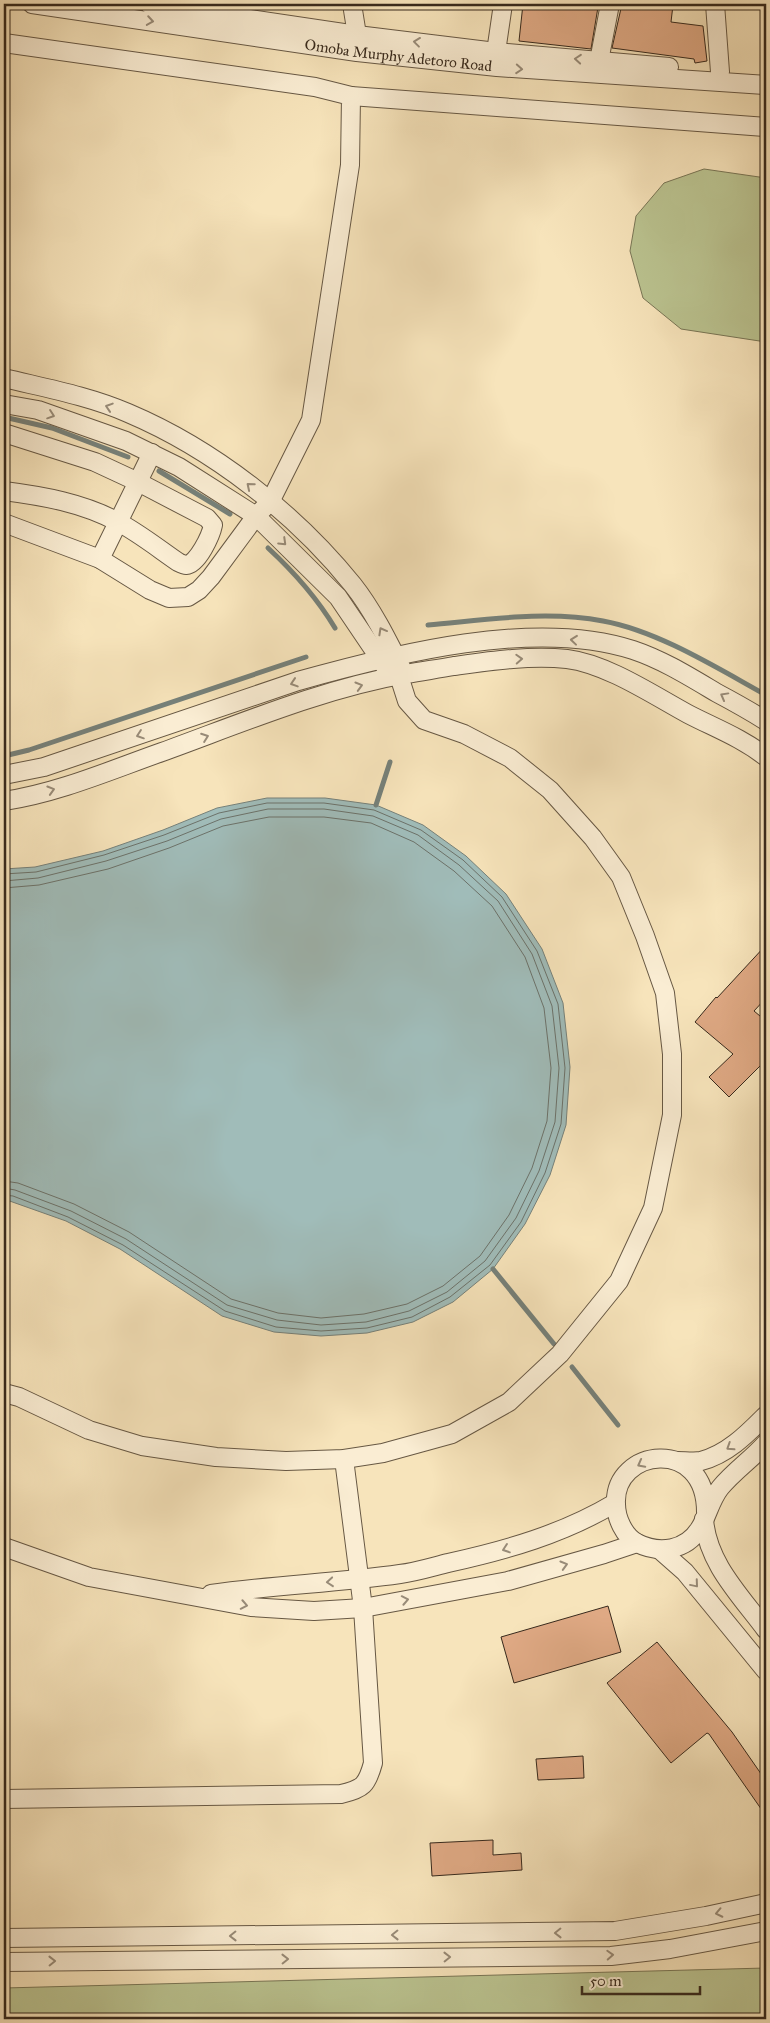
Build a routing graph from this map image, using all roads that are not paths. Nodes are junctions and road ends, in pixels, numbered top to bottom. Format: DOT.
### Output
graph roads {
  1 [pos="32,4"];
  2 [pos="149,4"];
  3 [pos="352,4"];
  4 [pos="503,4"];
  5 [pos="610,4"];
  6 [pos="715,4"];
  7 [pos="170,5"];
  8 [pos="357,35"];
  9 [pos="4,43"];
  10 [pos="496,52"];
  11 [pos="600,61"];
  12 [pos="720,72"];
  13 [pos="766,75"];
  14 [pos="766,85"];
  15 [pos="351,96"];
  16 [pos="766,127"];
  17 [pos="4,378"];
  18 [pos="4,404"];
  19 [pos="4,433"];
  20 [pos="152,452"];
  21 [pos="138,482"];
  22 [pos="4,491"];
  23 [pos="270,502"];
  24 [pos="256,516"];
  25 [pos="118,522"];
  26 [pos="4,523"];
  27 [pos="100,559"];
  28 [pos="388,658"];
  29 [pos="398,676"];
  30 [pos="766,721"];
  31 [pos="766,757"];
  32 [pos="4,775"];
  33 [pos="4,801"];
  34 [pos="4,1393"];
  35 [pos="766,1415"];
  36 [pos="766,1443"];
  37 [pos="344,1458"];
  38 [pos="677,1461"];
  39 [pos="615,1503"];
  40 [pos="705,1515"];
  41 [pos="637,1543"];
  42 [pos="4,1547"];
  43 [pos="660,1550"];
  44 [pos="359,1579"];
  45 [pos="196,1596"];
  46 [pos="363,1608"];
  47 [pos="766,1630"];
  48 [pos="766,1671"];
  49 [pos="4,1798"];
  50 [pos="766,1903"];
  51 [pos="766,1931"];
  52 [pos="4,1938"];
  53 [pos="4,1962"];
  1 -- 14 [label="street, Omoba Murphy Adetoro Road, one-way"];
  2 -- 7 [label="street, Omoba Murphy Adetoro Road"];
  3 -- 8 [label="street"];
  4 -- 10 [label="street"];
  5 -- 11 [label="street"];
  6 -- 12 [label="street"];
  7 -- 8 [label="street, Omoba Murphy Adetoro Road"];
  10 -- 8 [label="street, Omoba Murphy Adetoro Road, one-way"];
  9 -- 15 [label="street"];
  11 -- 10 [label="street, Omoba Murphy Adetoro Road, one-way"];
  11 -- 12 [label="street, Omoba Murphy Adetoro Road"];
  12 -- 13 [label="street, Omoba Murphy Adetoro Road"];
  15 -- 16 [label="street"];
  15 -- 23 [label="street"];
  23 -- 17 [label="street, one-way"];
  18 -- 20 [label="street, one-way"];
  19 -- 21 [label="street"];
  20 -- 21 [label="street"];
  20 -- 24 [label="street"];
  21 -- 25 [label="street"];
  21 -- 25 [label="street"];
  22 -- 25 [label="street"];
  23 -- 24 [label="street"];
  28 -- 23 [label="street, one-way"];
  24 -- 27 [label="street"];
  24 -- 28 [label="street, one-way"];
  25 -- 27 [label="street"];
  26 -- 27 [label="street"];
  28 -- 29 [label="street"];
  30 -- 28 [label="street, one-way"];
  28 -- 32 [label="street, one-way"];
  29 -- 31 [label="street, one-way"];
  33 -- 29 [label="street, one-way"];
  29 -- 37 [label="street"];
  34 -- 37 [label="street"];
  35 -- 38 [label="street, one-way"];
  36 -- 40 [label="street"];
  37 -- 44 [label="street"];
  38 -- 39 [label="street, one-way"];
  38 -- 40 [label="street"];
  39 -- 41 [label="street"];
  39 -- 44 [label="street, one-way"];
  40 -- 43 [label="street"];
  40 -- 47 [label="street"];
  41 -- 43 [label="street"];
  46 -- 41 [label="street, one-way"];
  42 -- 45 [label="street"];
  43 -- 48 [label="street, one-way"];
  44 -- 45 [label="street, one-way"];
  44 -- 46 [label="street"];
  45 -- 46 [label="street, one-way"];
  46 -- 49 [label="street"];
  50 -- 52 [label="street, one-way"];
  53 -- 51 [label="street, one-way"];
}
